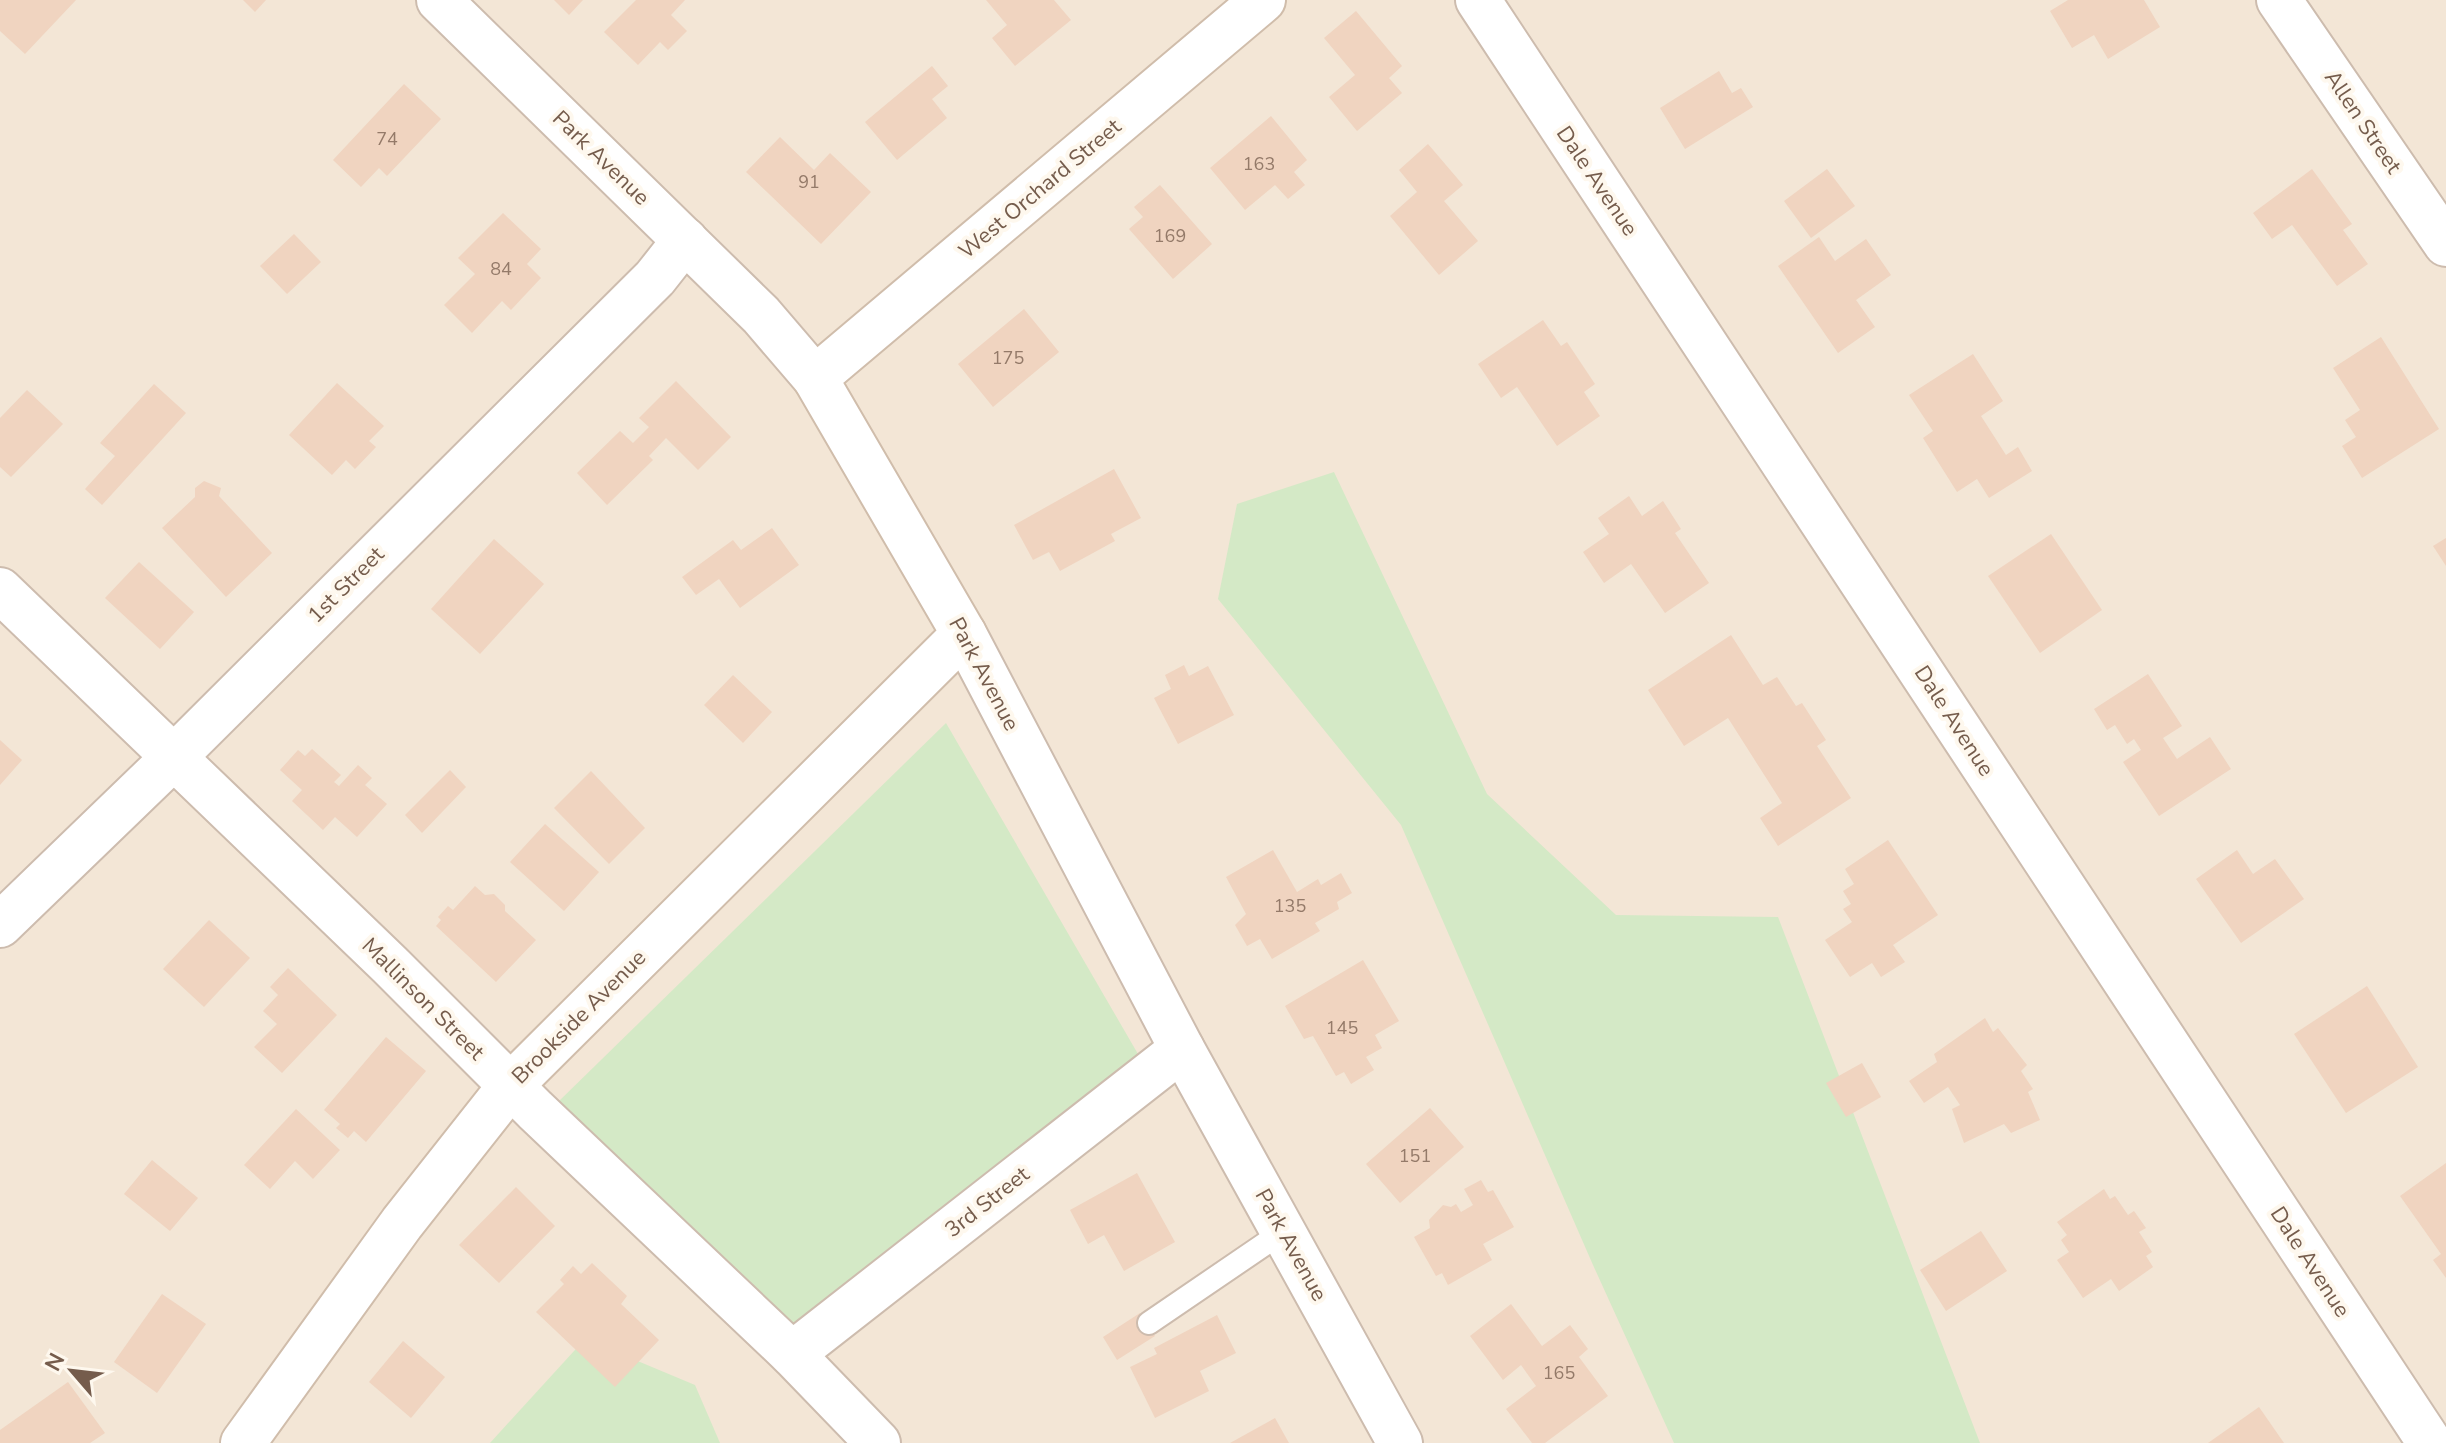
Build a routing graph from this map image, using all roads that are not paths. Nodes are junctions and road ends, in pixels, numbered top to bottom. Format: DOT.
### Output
graph roads {
  1 [pos="439,0"];
  2 [pos="1263,0"];
  3 [pos="1478,0"];
  4 [pos="2279,0"];
  5 [pos="685,240"];
  6 [pos="2446,244"];
  7 [pos="815,378"];
  8 [pos="0,590"];
  9 [pos="964,634"];
  10 [pos="173,758"];
  11 [pos="0,925"];
  12 [pos="1182,1049"];
  13 [pos="511,1085"];
  14 [pos="1284,1231"];
  15 [pos="1149,1323"];
  16 [pos="792,1354"];
  17 [pos="243,1443"];
  18 [pos="878,1443"];
  19 [pos="1400,1443"];
  20 [pos="2430,1443"];
  1 -- 5 [label="street, Park Avenue"];
  2 -- 7 [label="street, West Orchard Street"];
  3 -- 20 [label="street, Dale Avenue"];
  4 -- 6 [label="street, Allen Street"];
  5 -- 7 [label="street, Park Avenue"];
  5 -- 10 [label="street, 1st Street"];
  7 -- 9 [label="street, Park Avenue"];
  8 -- 10 [label="street, Mallinson Street"];
  9 -- 12 [label="street, Park Avenue"];
  9 -- 13 [label="street, Brookside Avenue"];
  10 -- 11 [label="street, 1st Street"];
  10 -- 13 [label="street, Mallinson Street"];
  12 -- 14 [label="street, Park Avenue"];
  12 -- 16 [label="street, 3rd Street"];
  13 -- 16 [label="street, Mallinson Street"];
  13 -- 17 [label="street, Brookside Avenue"];
  14 -- 15 [label="lane"];
  14 -- 19 [label="street, Park Avenue"];
  16 -- 18 [label="street, Mallinson Street"];
}
